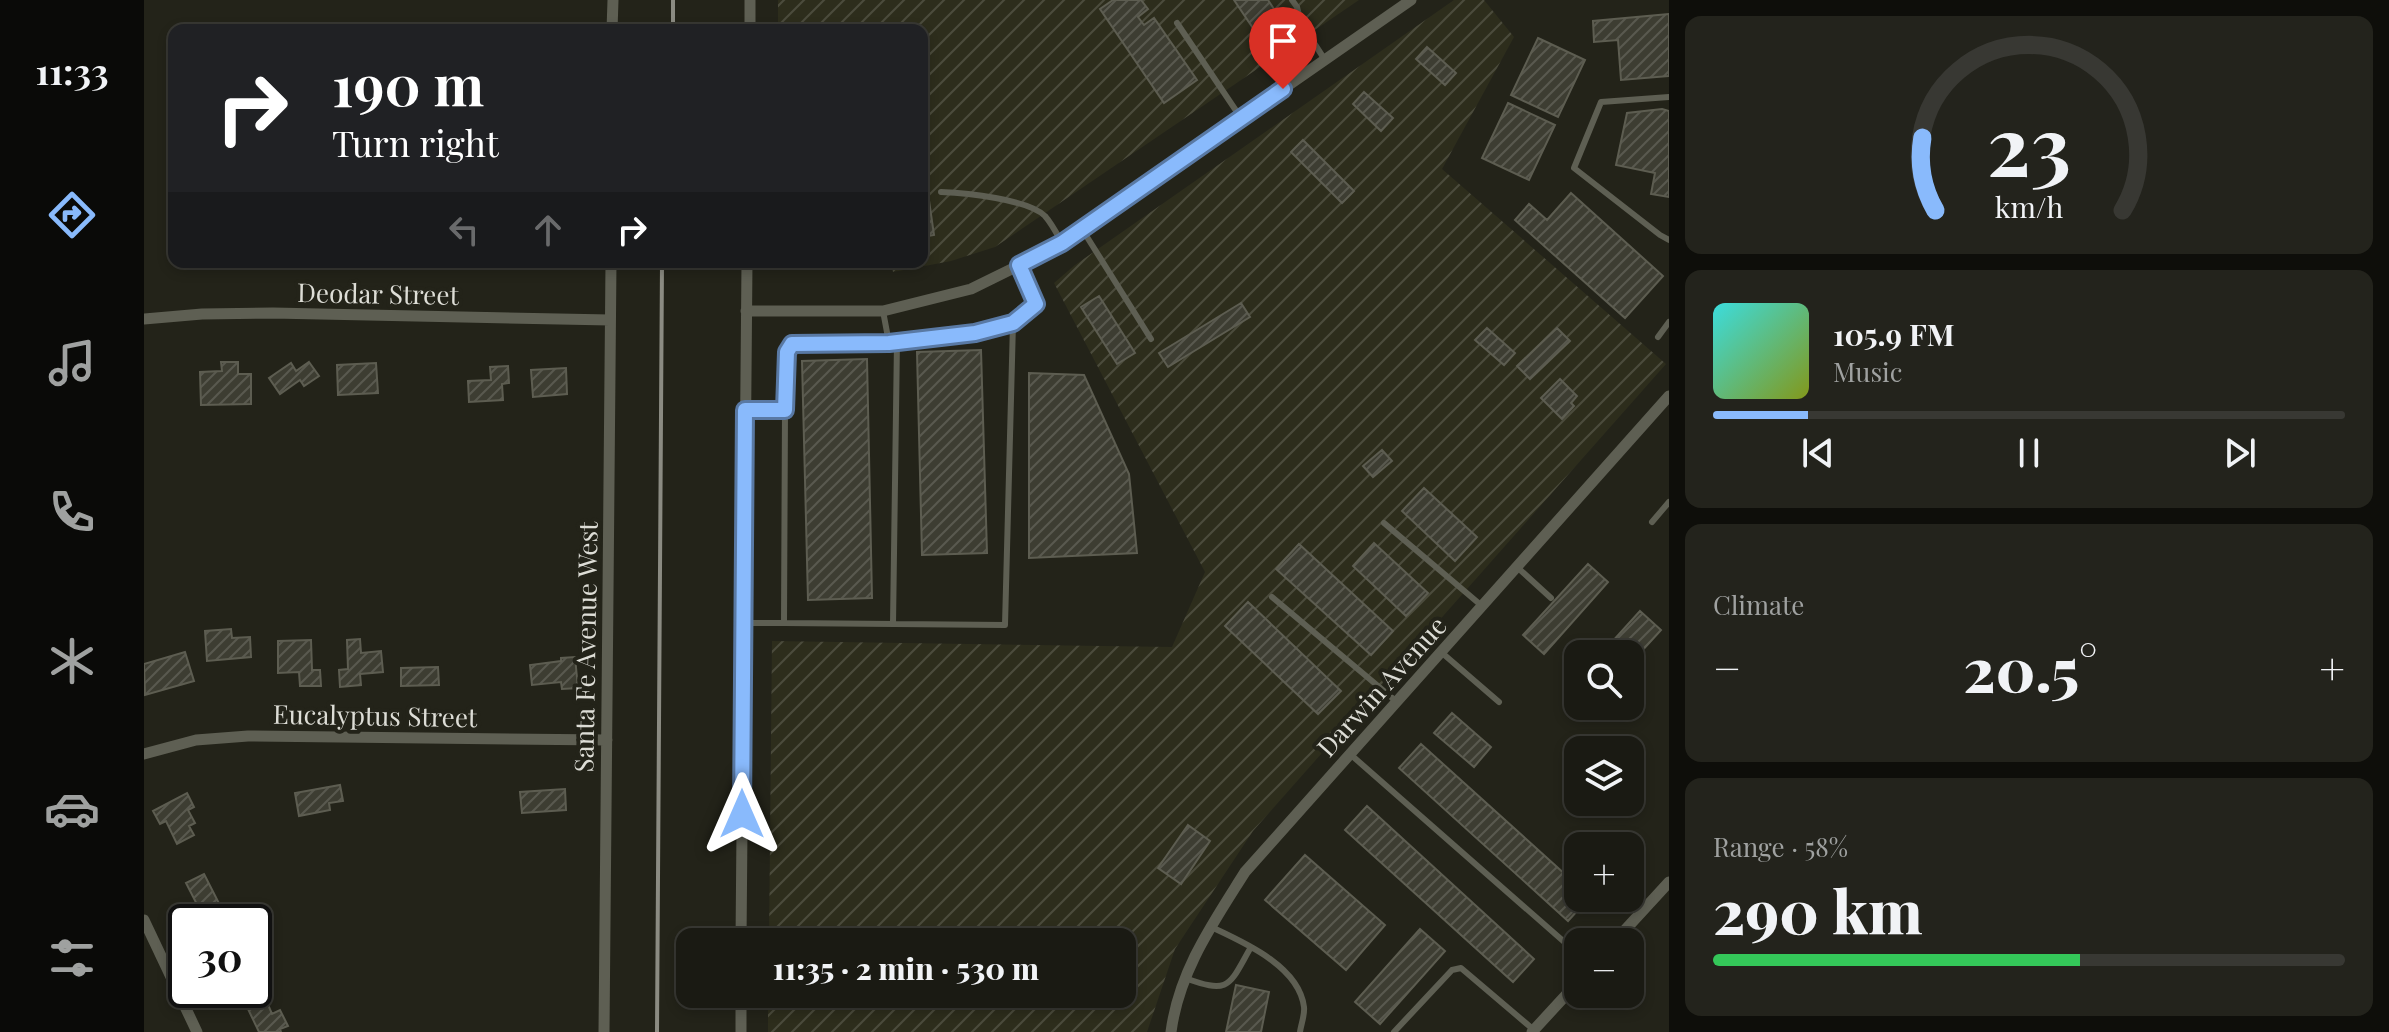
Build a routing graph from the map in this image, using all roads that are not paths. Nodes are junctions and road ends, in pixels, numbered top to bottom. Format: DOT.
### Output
graph roads {
  1 [pos="613,0"];
  2 [pos="750,0"];
  3 [pos="1292,0"];
  4 [pos="1411,0"];
  5 [pos="1177,23"];
  6 [pos="612,24"];
  7 [pos="750,24"];
  8 [pos="1325,60"];
  9 [pos="1669,97"];
  10 [pos="1241,118"];
  11 [pos="941,192"];
  12 [pos="1082,229"];
  13 [pos="1669,240"];
  14 [pos="1062,243"];
  15 [pos="1019,265"];
  16 [pos="611,268"];
  17 [pos="747,268"];
  18 [pos="746,311"];
  19 [pos="883,311"];
  20 [pos="144,319"];
  21 [pos="610,320"];
  22 [pos="1669,322"];
  23 [pos="1013,323"];
  24 [pos="1658,337"];
  25 [pos="1151,339"];
  26 [pos="897,341"];
  27 [pos="889,343"];
  28 [pos="1669,396"];
  29 [pos="745,410"];
  30 [pos="785,410"];
  31 [pos="1669,502"];
  32 [pos="1652,522"];
  33 [pos="1384,523"];
  34 [pos="1517,567"];
  35 [pos="1272,597"];
  36 [pos="1551,598"];
  37 [pos="1482,606"];
  38 [pos="744,623"];
  39 [pos="784,623"];
  40 [pos="893,624"];
  41 [pos="1441,652"];
  42 [pos="1397,702"];
  43 [pos="1499,702"];
  44 [pos="607,740"];
  45 [pos="144,754"];
  46 [pos="1350,754"];
  47 [pos="1669,882"];
  48 [pos="144,920"];
  49 [pos="1211,927"];
  50 [pos="741,928"];
  51 [pos="1627,928"];
  52 [pos="1564,942"];
  53 [pos="1251,947"];
  54 [pos="1185,978"];
  55 [pos="1564,997"];
  56 [pos="741,1008"];
  57 [pos="1533,1031"];
  58 [pos="197,1032"];
  59 [pos="604,1032"];
  60 [pos="741,1032"];
  61 [pos="1171,1032"];
  62 [pos="1300,1032"];
  63 [pos="1394,1032"];
  1 -- 6 [label="street"];
  2 -- 7 [label="street"];
  3 -- 8 [label="lane"];
  4 -- 8 [label="street"];
  5 -- 10 [label="lane"];
  8 -- 10 [label="street"];
  9 -- 13 [label="lane"];
  10 -- 12 [label="street"];
  11 -- 14 [label="lane"];
  12 -- 14 [label="street"];
  12 -- 25 [label="lane"];
  14 -- 15 [label="street"];
  15 -- 19 [label="street"];
  15 -- 23 [label="lane"];
  16 -- 21 [label="street, Santa Fe Avenue West"];
  17 -- 18 [label="street"];
  18 -- 19 [label="street"];
  18 -- 29 [label="street"];
  19 -- 27 [label="lane"];
  20 -- 21 [label="street, Deodar Street"];
  21 -- 44 [label="street, Santa Fe Avenue West"];
  22 -- 24 [label="lane"];
  23 -- 26 [label="lane"];
  23 -- 40 [label="lane"];
  26 -- 27 [label="lane"];
  26 -- 40 [label="lane"];
  27 -- 30 [label="lane"];
  28 -- 34 [label="street, Darwin Avenue"];
  29 -- 30 [label="lane"];
  29 -- 38 [label="street"];
  30 -- 39 [label="lane"];
  31 -- 32 [label="lane"];
  33 -- 37 [label="lane"];
  34 -- 36 [label="lane"];
  34 -- 37 [label="street, Darwin Avenue"];
  35 -- 42 [label="lane"];
  37 -- 41 [label="street, Darwin Avenue"];
  38 -- 39 [label="lane"];
  38 -- 50 [label="street"];
  39 -- 40 [label="lane"];
  41 -- 42 [label="street, Darwin Avenue"];
  41 -- 43 [label="lane"];
  42 -- 46 [label="street, Darwin Avenue"];
  44 -- 45 [label="street, Eucalyptus Street"];
  44 -- 59 [label="street, Santa Fe Avenue West"];
  46 -- 49 [label="street, Darwin Avenue"];
  46 -- 52 [label="lane"];
  47 -- 51 [label="street"];
  48 -- 58 [label="street"];
  49 -- 53 [label="lane"];
  49 -- 54 [label="street, Darwin Avenue"];
  53 -- 54 [label="lane"];
  53 -- 62 [label="lane"];
  54 -- 61 [label="street, Darwin Avenue"];
  55 -- 57 [label="street"];
  56 -- 60 [label="street"];
  57 -- 63 [label="lane"];
}
